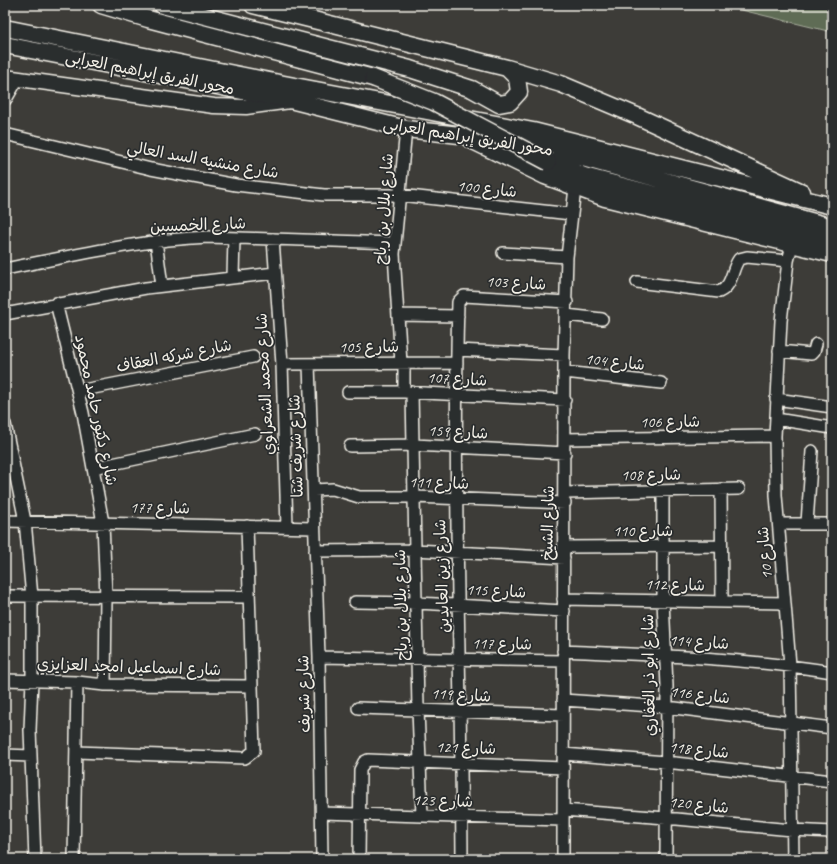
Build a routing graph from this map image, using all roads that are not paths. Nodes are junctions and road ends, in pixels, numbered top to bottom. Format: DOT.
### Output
graph roads {
  1 [pos="101,5"];
  2 [pos="162,5"];
  3 [pos="253,5"];
  4 [pos="5,28"];
  5 [pos="5,45"];
  6 [pos="507,68"];
  7 [pos="410,69"];
  8 [pos="10,78"];
  9 [pos="5,98"];
  10 [pos="294,100"];
  11 [pos="406,108"];
  12 [pos="406,129"];
  13 [pos="5,134"];
  14 [pos="462,136"];
  15 [pos="575,188"];
  16 [pos="400,195"];
  17 [pos="829,206"];
  18 [pos="572,214"];
  19 [pos="832,227"];
  20 [pos="234,238"];
  21 [pos="273,239"];
  22 [pos="156,241"];
  23 [pos="832,241"];
  24 [pos="395,243"];
  25 [pos="792,245"];
  26 [pos="503,253"];
  27 [pos="832,254"];
  28 [pos="567,257"];
  29 [pos="788,261"];
  30 [pos="5,269"];
  31 [pos="275,273"];
  32 [pos="233,277"];
  33 [pos="637,282"];
  34 [pos="162,286"];
  35 [pos="464,296"];
  36 [pos="567,302"];
  37 [pos="56,304"];
  38 [pos="5,314"];
  39 [pos="398,315"];
  40 [pos="566,315"];
  41 [pos="458,316"];
  42 [pos="602,319"];
  43 [pos="816,344"];
  44 [pos="457,350"];
  45 [pos="779,351"];
  46 [pos="564,355"];
  47 [pos="253,357"];
  48 [pos="402,363"];
  49 [pos="457,363"];
  50 [pos="282,364"];
  51 [pos="309,364"];
  52 [pos="565,372"];
  53 [pos="661,383"];
  54 [pos="78,391"];
  55 [pos="348,392"];
  56 [pos="408,392"];
  57 [pos="457,395"];
  58 [pos="776,399"];
  59 [pos="565,400"];
  60 [pos="832,407"];
  61 [pos="776,419"];
  62 [pos="5,424"];
  63 [pos="832,428"];
  64 [pos="255,434"];
  65 [pos="775,436"];
  66 [pos="566,439"];
  67 [pos="414,445"];
  68 [pos="350,446"];
  69 [pos="456,448"];
  70 [pos="812,451"];
  71 [pos="565,453"];
  72 [pos="94,468"];
  73 [pos="721,489"];
  74 [pos="739,489"];
  75 [pos="314,490"];
  76 [pos="663,491"];
  77 [pos="415,497"];
  78 [pos="565,498"];
  79 [pos="456,500"];
  80 [pos="5,521"];
  81 [pos="25,521"];
  82 [pos="103,523"];
  83 [pos="807,523"];
  84 [pos="779,524"];
  85 [pos="832,524"];
  86 [pos="247,526"];
  87 [pos="287,527"];
  88 [pos="314,528"];
  89 [pos="721,546"];
  90 [pos="664,547"];
  91 [pos="415,550"];
  92 [pos="315,551"];
  93 [pos="457,553"];
  94 [pos="564,553"];
  95 [pos="5,596"];
  96 [pos="106,596"];
  97 [pos="32,597"];
  98 [pos="248,597"];
  99 [pos="564,599"];
  100 [pos="663,601"];
  101 [pos="354,602"];
  102 [pos="416,602"];
  103 [pos="722,602"];
  104 [pos="785,603"];
  105 [pos="459,605"];
  106 [pos="564,611"];
  107 [pos="563,656"];
  108 [pos="666,656"];
  109 [pos="319,657"];
  110 [pos="418,658"];
  111 [pos="461,659"];
  112 [pos="790,665"];
  113 [pos="832,672"];
  114 [pos="5,680"];
  115 [pos="32,680"];
  116 [pos="77,682"];
  117 [pos="105,685"];
  118 [pos="251,686"];
  119 [pos="563,700"];
  120 [pos="667,707"];
  121 [pos="358,708"];
  122 [pos="418,709"];
  123 [pos="461,712"];
  124 [pos="563,716"];
  125 [pos="791,722"];
  126 [pos="832,728"];
  127 [pos="76,752"];
  128 [pos="563,754"];
  129 [pos="5,755"];
  130 [pos="31,756"];
  131 [pos="420,762"];
  132 [pos="666,762"];
  133 [pos="462,764"];
  134 [pos="563,768"];
  135 [pos="792,775"];
  136 [pos="832,781"];
  137 [pos="322,813"];
  138 [pos="361,814"];
  139 [pos="562,815"];
  140 [pos="422,816"];
  141 [pos="462,818"];
  142 [pos="666,818"];
  143 [pos="792,830"];
  144 [pos="832,832"];
  145 [pos="35,859"];
  146 [pos="74,859"];
  147 [pos="322,859"];
  148 [pos="360,859"];
  149 [pos="462,859"];
  150 [pos="563,859"];
  151 [pos="666,859"];
  152 [pos="792,859"];
  1 -- 23 [label="main road, bridge"];
  2 -- 7 [label="main road"];
  3 -- 6 [label="main road"];
  4 -- 11 [label="main road, محور الفريق إبراهيم العرابى"];
  5 -- 10 [label="main road, محور الفريق إبراهيم العرابى"];
  6 -- 7 [label="main road"];
  6 -- 17 [label="main road"];
  7 -- 11 [label="main road"];
  8 -- 9 [label="street"];
  8 -- 10 [label="street"];
  10 -- 12 [label="main road, محور الفريق إبراهيم العرابى"];
  11 -- 17 [label="main road, محور الفريق إبراهيم العرابى"];
  12 -- 14 [label="main road, محور الفريق إبراهيم العرابى"];
  12 -- 16 [label="street, شارع بلال بن رباح"];
  13 -- 16 [label="street, شارع منشيه السد العالي"];
  14 -- 15 [label="main road"];
  14 -- 19 [label="main road, محور الفريق إبراهيم العرابى"];
  15 -- 18 [label="street, شارع الشيخ"];
  15 -- 25 [label="main road"];
  16 -- 18 [label="street, شارع 100"];
  16 -- 24 [label="street, شارع بلال بن رباح"];
  18 -- 28 [label="street, شارع الشيخ"];
  20 -- 21 [label="street, شارع الخمسين"];
  20 -- 22 [label="street, شارع الخمسين"];
  20 -- 32 [label="street"];
  21 -- 24 [label="street, شارع الخمسين"];
  21 -- 31 [label="street, شارع محمد الشعراوي"];
  22 -- 30 [label="street, شارع الخمسين"];
  22 -- 34 [label="street"];
  24 -- 39 [label="street, شارع بلال بن رباح"];
  25 -- 27 [label="main road"];
  25 -- 29 [label="street, شارع 10"];
  26 -- 28 [label="street"];
  28 -- 36 [label="street, شارع الشيخ"];
  29 -- 33 [label="street"];
  29 -- 45 [label="street, شارع 10"];
  31 -- 32 [label="street"];
  31 -- 50 [label="street, شارع محمد الشعراوي"];
  32 -- 34 [label="street"];
  34 -- 37 [label="street"];
  35 -- 36 [label="street, شارع 103"];
  35 -- 41 [label="street, شارع زين العابدين"];
  36 -- 40 [label="street, شارع الشيخ"];
  37 -- 38 [label="street"];
  37 -- 54 [label="street, شارع دكتور حامد محمود"];
  39 -- 41 [label="street"];
  39 -- 48 [label="street, شارع بلال بن رباح"];
  40 -- 42 [label="street"];
  40 -- 46 [label="street, شارع الشيخ"];
  41 -- 44 [label="street, شارع زين العابدين"];
  43 -- 45 [label="street"];
  44 -- 46 [label="street"];
  44 -- 49 [label="street, شارع زين العابدين"];
  45 -- 58 [label="street, شارع 10"];
  46 -- 52 [label="street, شارع الشيخ"];
  47 -- 54 [label="street, شارع شركه العقاف"];
  48 -- 49 [label="street, شارع 105"];
  48 -- 51 [label="street, شارع 105"];
  48 -- 56 [label="street, شارع بلال بن رباح"];
  49 -- 57 [label="street, شارع زين العابدين"];
  50 -- 51 [label="street, شارع 105"];
  50 -- 87 [label="street, شارع محمد الشعراوي"];
  51 -- 75 [label="street, شارع شريف شتا"];
  52 -- 53 [label="street, شارع 104"];
  52 -- 59 [label="street, شارع الشيخ"];
  54 -- 72 [label="street, شارع دكتور حامد محمود"];
  55 -- 56 [label="street, شارع 107"];
  56 -- 57 [label="street, شارع 107"];
  56 -- 67 [label="street, شارع بلال بن رباح"];
  57 -- 59 [label="street, شارع 107"];
  57 -- 69 [label="street, شارع زين العابدين"];
  58 -- 60 [label="street"];
  58 -- 61 [label="street, شارع 10"];
  59 -- 66 [label="street, شارع الشيخ"];
  61 -- 63 [label="street"];
  61 -- 65 [label="street, شارع 10"];
  62 -- 81 [label="street"];
  64 -- 72 [label="street"];
  65 -- 66 [label="street, شارع 106"];
  65 -- 84 [label="street, شارع 10"];
  66 -- 71 [label="street, شارع الشيخ"];
  67 -- 68 [label="street, شارع 159"];
  67 -- 69 [label="street, شارع 159"];
  67 -- 77 [label="street, شارع بلال بن رباح"];
  69 -- 71 [label="street, شارع 159"];
  69 -- 79 [label="street, شارع زين العابدين"];
  70 -- 83 [label="street"];
  71 -- 78 [label="street, شارع الشيخ"];
  72 -- 82 [label="street, شارع دكتور حامد محمود"];
  73 -- 74 [label="street, شارع 108"];
  73 -- 76 [label="street, شارع 108"];
  73 -- 89 [label="street"];
  75 -- 77 [label="street, شارع 111"];
  75 -- 88 [label="street, شارع شريف شتا"];
  76 -- 78 [label="street, شارع 108"];
  76 -- 90 [label="street, شارع ابو ذر الغفاري"];
  77 -- 79 [label="street, شارع 111"];
  77 -- 91 [label="street, شارع بلال بن رباح"];
  78 -- 79 [label="street, شارع 111"];
  78 -- 94 [label="street, شارع الشيخ"];
  79 -- 93 [label="street, شارع زين العابدين"];
  80 -- 81 [label="street, شارع 177"];
  81 -- 82 [label="street, شارع 177"];
  81 -- 97 [label="street"];
  82 -- 86 [label="street, شارع 177"];
  82 -- 96 [label="street, شارع دكتور حامد محمود"];
  83 -- 84 [label="street"];
  83 -- 85 [label="street"];
  84 -- 104 [label="street, شارع 10"];
  86 -- 87 [label="street, شارع 177"];
  86 -- 98 [label="street"];
  87 -- 88 [label="street, شارع 177"];
  88 -- 92 [label="street, شارع شريف"];
  89 -- 90 [label="street, شارع 110"];
  89 -- 103 [label="street"];
  90 -- 94 [label="street, شارع 110"];
  90 -- 100 [label="street, شارع ابو ذر الغفاري"];
  91 -- 92 [label="street, شارع 110"];
  91 -- 93 [label="street, شارع 110"];
  91 -- 102 [label="street, شارع بلال بن رباح"];
  92 -- 109 [label="street, شارع شريف"];
  93 -- 94 [label="street, شارع 110"];
  93 -- 105 [label="street, شارع زين العابدين"];
  94 -- 99 [label="street, شارع الشيخ"];
  95 -- 97 [label="street"];
  96 -- 97 [label="street"];
  96 -- 98 [label="street"];
  96 -- 117 [label="street, شارع دكتور حامد محمود"];
  97 -- 115 [label="street"];
  98 -- 118 [label="street"];
  99 -- 100 [label="street, شارع 112"];
  99 -- 106 [label="street, شارع الشيخ"];
  100 -- 103 [label="street, شارع 112"];
  100 -- 108 [label="street, شارع ابو ذر الغفاري"];
  101 -- 102 [label="street, شارع 115"];
  102 -- 105 [label="street, شارع 115"];
  102 -- 110 [label="street, شارع بلال بن رباح"];
  103 -- 104 [label="street, شارع 112"];
  104 -- 112 [label="street, شارع 10"];
  105 -- 106 [label="street, شارع 115"];
  105 -- 111 [label="street, شارع زين العابدين"];
  106 -- 107 [label="street, شارع الشيخ"];
  107 -- 108 [label="street, شارع 114"];
  107 -- 111 [label="street, شارع 117"];
  107 -- 119 [label="street, شارع الشيخ"];
  108 -- 112 [label="street, شارع 114"];
  108 -- 120 [label="street, شارع ابو ذر الغفاري"];
  109 -- 110 [label="street, شارع 117"];
  109 -- 137 [label="street, شارع شريف"];
  110 -- 111 [label="street, شارع 117"];
  110 -- 122 [label="street, شارع بلال بن رباح"];
  111 -- 123 [label="street, شارع زين العابدين"];
  112 -- 113 [label="street, شارع 114"];
  112 -- 125 [label="street, شارع 10"];
  114 -- 115 [label="street, شارع اسماعيل امجد العزايزي"];
  115 -- 116 [label="street, شارع اسماعيل امجد العزايزي"];
  115 -- 130 [label="street"];
  116 -- 117 [label="street, شارع اسماعيل امجد العزايزي"];
  116 -- 127 [label="street"];
  117 -- 118 [label="street, شارع اسماعيل امجد العزايزي"];
  118 -- 127 [label="street"];
  119 -- 120 [label="street, شارع 116"];
  119 -- 124 [label="street, شارع الشيخ"];
  120 -- 125 [label="street, شارع 116"];
  120 -- 132 [label="street, شارع ابو ذر الغفاري"];
  121 -- 122 [label="street, شارع 119"];
  122 -- 123 [label="street, شارع 119"];
  122 -- 131 [label="street, شارع بلال بن رباح"];
  123 -- 124 [label="street, شارع 119"];
  123 -- 133 [label="street, شارع زين العابدين"];
  124 -- 128 [label="street, شارع الشيخ"];
  125 -- 126 [label="street, شارع 116"];
  125 -- 135 [label="street, شارع 10"];
  127 -- 146 [label="street"];
  128 -- 132 [label="street, شارع 118"];
  128 -- 134 [label="street, شارع الشيخ"];
  129 -- 130 [label="street"];
  130 -- 145 [label="street"];
  131 -- 133 [label="street, شارع 121"];
  131 -- 138 [label="street, شارع 121"];
  131 -- 140 [label="street, شارع بلال بن رباح"];
  132 -- 135 [label="street, شارع 118"];
  132 -- 142 [label="street, شارع ابو ذر الغفاري"];
  133 -- 134 [label="street, شارع 121"];
  133 -- 141 [label="street, شارع زين العابدين"];
  134 -- 139 [label="street, شارع الشيخ"];
  135 -- 136 [label="street, شارع 118"];
  135 -- 143 [label="street, شارع 10"];
  137 -- 138 [label="street, شارع 123"];
  137 -- 147 [label="street, شارع شريف"];
  138 -- 140 [label="street, شارع 123"];
  138 -- 148 [label="street"];
  139 -- 141 [label="street, شارع 123"];
  139 -- 142 [label="street, شارع 120"];
  139 -- 150 [label="street, شارع الشيخ"];
  140 -- 141 [label="street, شارع 123"];
  141 -- 149 [label="street, شارع زين العابدين"];
  142 -- 143 [label="street, شارع 120"];
  142 -- 151 [label="street, شارع ابو ذر الغفاري"];
  143 -- 144 [label="street, شارع 120"];
  143 -- 152 [label="street, شارع 10"];
}
